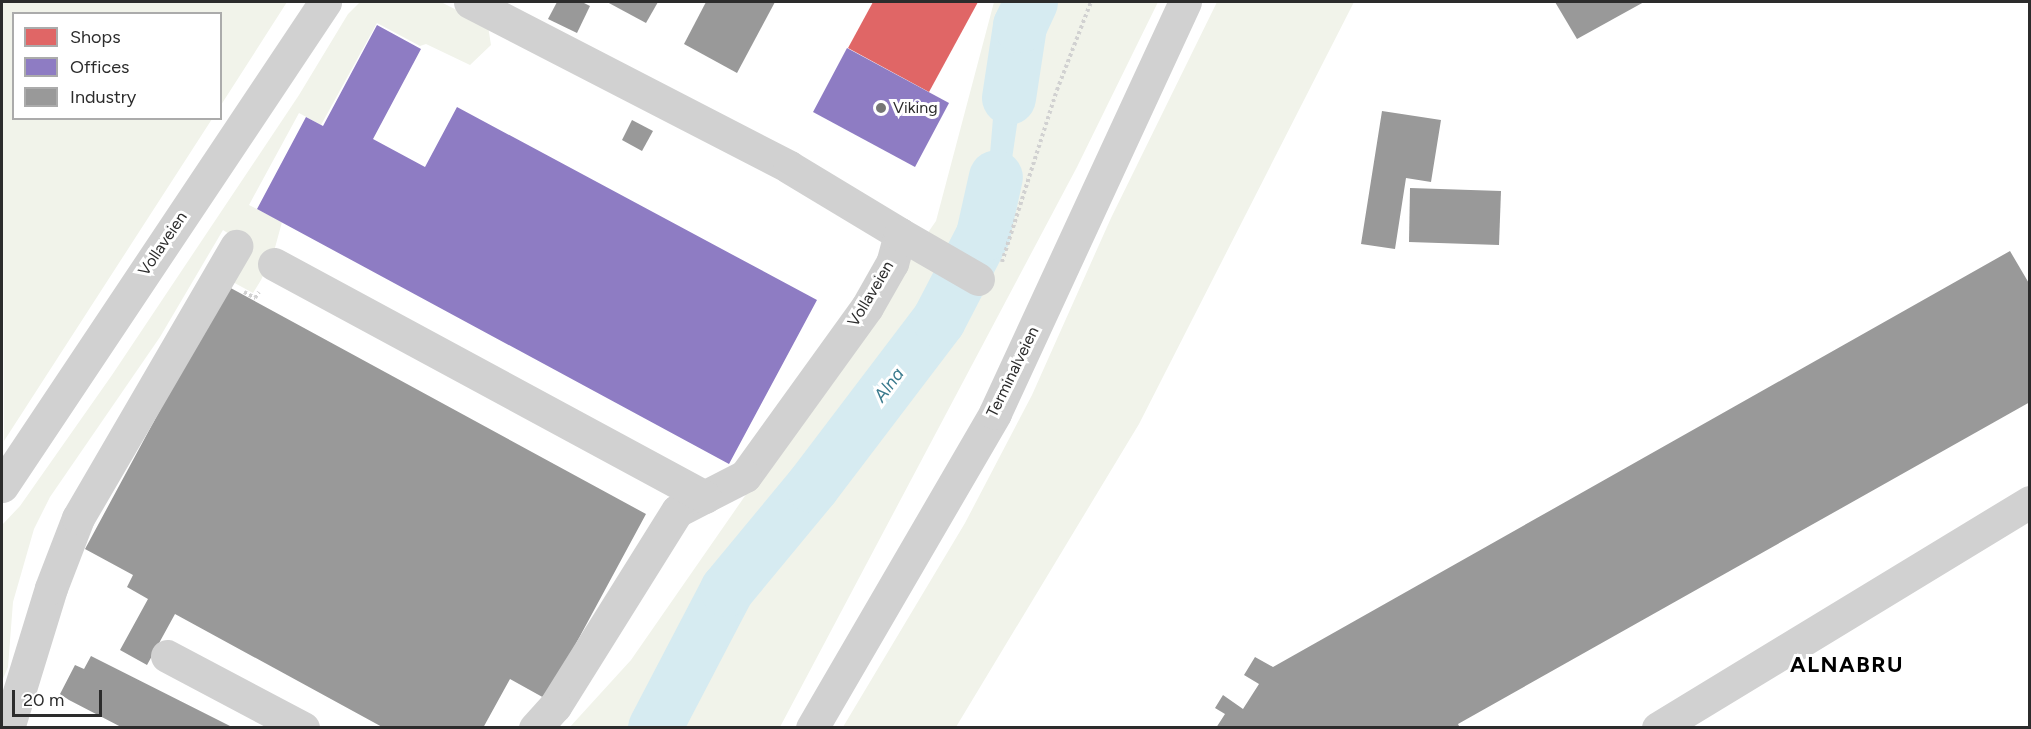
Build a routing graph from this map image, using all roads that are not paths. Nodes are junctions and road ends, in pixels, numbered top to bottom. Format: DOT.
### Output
graph roads {
  1 [pos="325,2"];
  2 [pos="470,2"];
  3 [pos="1185,2"];
  4 [pos="236,246"];
  5 [pos="896,249"];
  6 [pos="274,264"];
  7 [pos="989,273"];
  8 [pos="2,486"];
  9 [pos="705,497"];
  10 [pos="2030,502"];
  11 [pos="167,656"];
  12 [pos="8,728"];
  13 [pos="303,728"];
  14 [pos="535,728"];
  15 [pos="812,728"];
  16 [pos="1658,728"];
  1 -- 8 [label="street, Vollaveien"];
  2 -- 5 [label="street"];
  3 -- 15 [label="street, Terminalveien"];
  4 -- 12 [label="street"];
  5 -- 7 [label="street"];
  5 -- 9 [label="street, Vollaveien"];
  6 -- 9 [label="street"];
  9 -- 14 [label="street, Vollaveien"];
  10 -- 16 [label="street"];
  11 -- 13 [label="street"];
}
